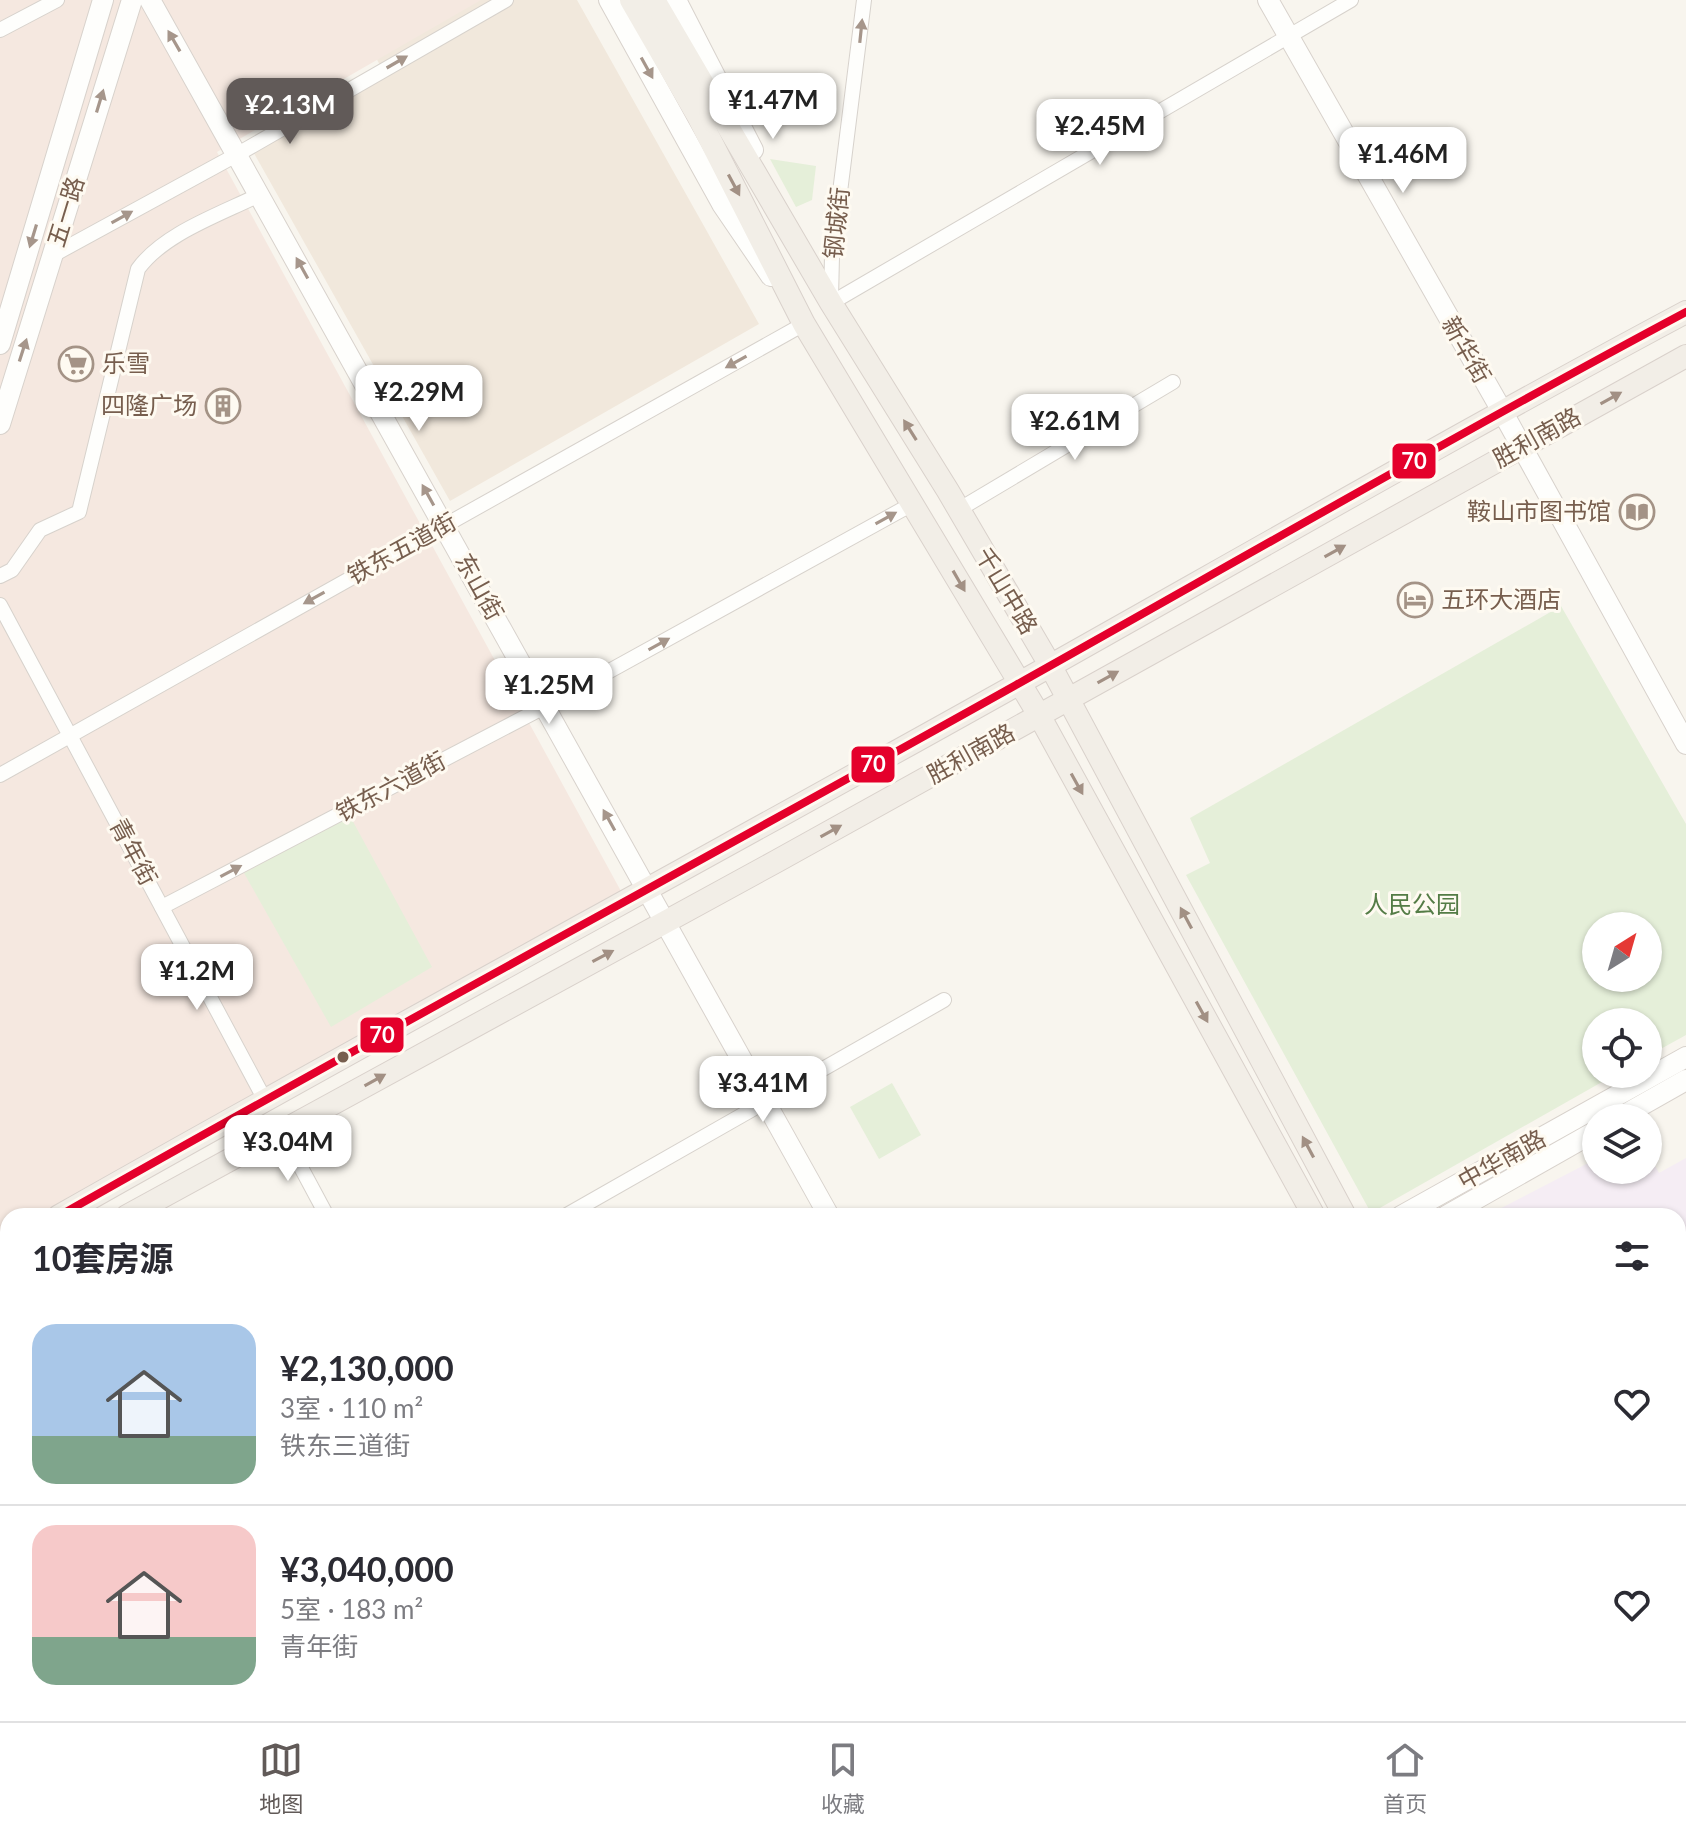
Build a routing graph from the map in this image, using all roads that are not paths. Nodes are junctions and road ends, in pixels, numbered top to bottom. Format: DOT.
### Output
graph roads {
  1 [pos="57,0"];
  2 [pos="103,0"];
  3 [pos="132,0"];
  4 [pos="150,0"];
  5 [pos="506,0"];
  6 [pos="609,0"];
  7 [pos="631,0"];
  8 [pos="654,0"];
  9 [pos="676,0"];
  10 [pos="864,0"];
  11 [pos="1268,0"];
  12 [pos="1351,0"];
  13 [pos="0,30"];
  14 [pos="1288,36"];
  15 [pos="705,110"];
  16 [pos="238,154"];
  17 [pos="261,194"];
  18 [pos="53,255"];
  19 [pos="831,303"];
  20 [pos="1686,312"];
  21 [pos="804,324"];
  22 [pos="0,344"];
  23 [pos="1686,356"];
  24 [pos="1173,382"];
  25 [pos="1502,411"];
  26 [pos="0,424"];
  27 [pos="1521,447"];
  28 [pos="914,503"];
  29 [pos="958,510"];
  30 [pos="445,525"];
  31 [pos="0,576"];
  32 [pos="0,605"];
  33 [pos="1050,665"];
  34 [pos="1019,683"];
  35 [pos="1069,699"];
  36 [pos="546,706"];
  37 [pos="1039,715"];
  38 [pos="70,735"];
  39 [pos="1686,744"];
  40 [pos="0,775"];
  41 [pos="647,888"];
  42 [pos="162,907"];
  43 [pos="666,923"];
  44 [pos="944,1000"];
  45 [pos="1686,1057"];
  46 [pos="1686,1080"];
  47 [pos="265,1100"];
  48 [pos="765,1101"];
  49 [pos="1644,1104"];
  50 [pos="282,1132"];
  51 [pos="1582,1139"];
  52 [pos="73,1208"];
  53 [pos="142,1208"];
  54 [pos="323,1208"];
  55 [pos="579,1208"];
  56 [pos="825,1208"];
  57 [pos="1310,1208"];
  58 [pos="1341,1208"];
  59 [pos="1415,1208"];
  60 [pos="1460,1208"];
  1 -- 13 [label="street"];
  2 -- 22 [label="street, 五一路, one-way"];
  18 -- 3 [label="street, 五一路, one-way"];
  16 -- 4 [label="street, 东山街, one-way"];
  16 -- 5 [label="street, one-way"];
  6 -- 21 [label="street, one-way"];
  7 -- 15 [label="main road"];
  8 -- 15 [label="main road"];
  9 -- 19 [label="street"];
  19 -- 10 [label="street, 钢城街, one-way"];
  11 -- 14 [label="street, 新华街"];
  12 -- 14 [label="street"];
  14 -- 19 [label="street"];
  14 -- 25 [label="street, 新华街"];
  15 -- 19 [label="main road, 千山中路"];
  15 -- 21 [label="main road, 千山中路, one-way"];
  16 -- 17 [label="street, 东山街"];
  18 -- 16 [label="street, one-way"];
  30 -- 17 [label="street, 东山街, one-way"];
  17 -- 31 [label="street"];
  26 -- 18 [label="street, 五一路, one-way"];
  29 -- 19 [label="main road, 千山中路, one-way"];
  20 -- 25 [label="main road, 胜利南路"];
  21 -- 28 [label="main road, 千山中路"];
  21 -- 30 [label="street, 铁东五道街, one-way"];
  27 -- 23 [label="main road, 胜利南路, one-way"];
  24 -- 29 [label="street"];
  25 -- 27 [label="street, 新华街"];
  25 -- 33 [label="main road, 胜利南路"];
  35 -- 27 [label="main road, 胜利南路, one-way"];
  27 -- 39 [label="street, 新华街"];
  28 -- 34 [label="main road, 千山中路, one-way"];
  36 -- 28 [label="street, 铁东六道街, one-way"];
  29 -- 33 [label="main road, 千山中路"];
  30 -- 36 [label="street, 东山街"];
  30 -- 38 [label="street, 铁东五道街, one-way"];
  32 -- 38 [label="street, 青年街"];
  33 -- 34 [label="main road, 胜利南路"];
  33 -- 35 [label="main road, 千山中路"];
  34 -- 37 [label="main road, 千山中路"];
  34 -- 41 [label="main road, 胜利南路"];
  35 -- 37 [label="main road, 胜利南路"];
  58 -- 35 [label="main road, 千山中路, one-way"];
  41 -- 36 [label="street, 东山街, one-way"];
  42 -- 36 [label="street, 铁东六道街, one-way"];
  43 -- 37 [label="main road, 胜利南路, one-way"];
  37 -- 57 [label="main road, 千山中路, one-way"];
  38 -- 40 [label="street, 铁东五道街"];
  38 -- 42 [label="street, 青年街"];
  41 -- 43 [label="street, 东山街"];
  41 -- 47 [label="main road, 胜利南路"];
  42 -- 47 [label="street, 青年街"];
  43 -- 48 [label="street, 东山街"];
  50 -- 43 [label="main road, 胜利南路, one-way"];
  44 -- 48 [label="street"];
  45 -- 59 [label="street, 中华南路"];
  46 -- 49 [label="street"];
  47 -- 52 [label="main road, 胜利南路"];
  48 -- 55 [label="street"];
  48 -- 56 [label="street, 东山街"];
  50 -- 53 [label="main road, 胜利南路"];
  50 -- 54 [label="street"];
  51 -- 60 [label="street"];
}
